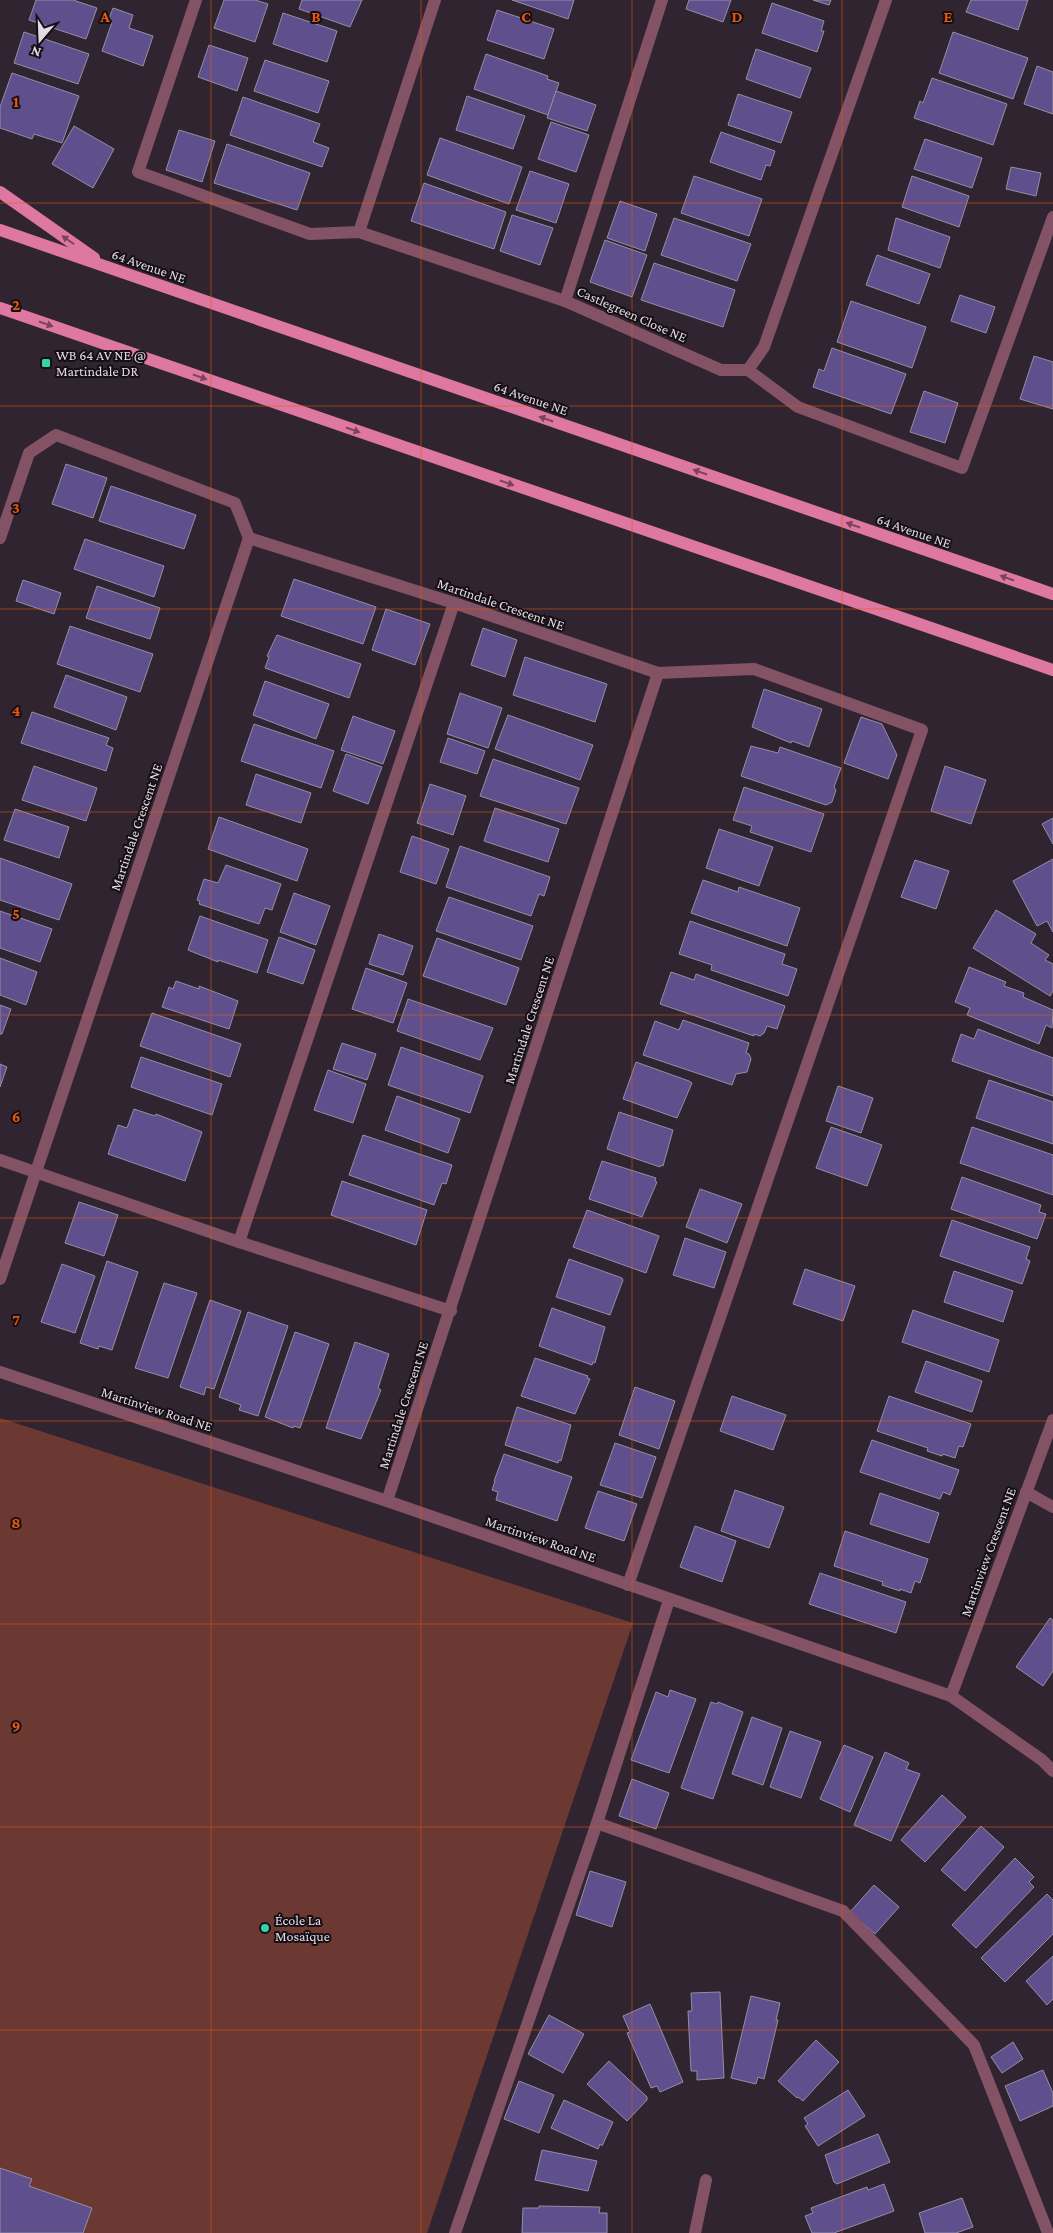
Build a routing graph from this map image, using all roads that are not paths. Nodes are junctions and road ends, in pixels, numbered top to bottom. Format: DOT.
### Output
graph roads {
  1 [pos="196,0"];
  2 [pos="435,0"];
  3 [pos="662,0"];
  4 [pos="886,0"];
  5 [pos="0,192"];
  6 [pos="1053,217"];
  7 [pos="0,230"];
  8 [pos="359,232"];
  9 [pos="108,268"];
  10 [pos="565,301"];
  11 [pos="0,308"];
  12 [pos="748,370"];
  13 [pos="0,538"];
  14 [pos="249,538"];
  15 [pos="1053,594"];
  16 [pos="454,603"];
  17 [pos="1053,670"];
  18 [pos="658,673"];
  19 [pos="0,1160"];
  20 [pos="36,1172"];
  21 [pos="239,1242"];
  22 [pos="0,1279"];
  23 [pos="450,1311"];
  24 [pos="0,1372"];
  25 [pos="1053,1420"];
  26 [pos="1026,1492"];
  27 [pos="387,1501"];
  28 [pos="1053,1507"];
  29 [pos="628,1585"];
  30 [pos="669,1600"];
  31 [pos="951,1696"];
  32 [pos="1053,1771"];
  33 [pos="596,1822"];
  34 [pos="706,2180"];
  35 [pos="455,2233"];
  36 [pos="695,2233"];
  37 [pos="1048,2233"];
  1 -- 8 [label="street"];
  2 -- 8 [label="street"];
  3 -- 10 [label="street"];
  4 -- 12 [label="street"];
  9 -- 5 [label="main road, one-way"];
  6 -- 12 [label="street"];
  7 -- 9 [label="main road, 64 Avenue NE"];
  8 -- 10 [label="street, Castlegreen Close NE"];
  15 -- 9 [label="main road, 64 Avenue NE, one-way"];
  10 -- 12 [label="street, Castlegreen Close NE"];
  11 -- 17 [label="main road, one-way"];
  13 -- 14 [label="street"];
  14 -- 16 [label="street, Martindale Crescent NE"];
  14 -- 20 [label="street, Martindale Crescent NE"];
  16 -- 18 [label="street, Martindale Crescent NE"];
  16 -- 21 [label="street"];
  18 -- 23 [label="street, Martindale Crescent NE"];
  18 -- 29 [label="street"];
  19 -- 20 [label="street"];
  20 -- 21 [label="street"];
  20 -- 22 [label="street, Martindale Crescent NE"];
  21 -- 23 [label="street"];
  23 -- 27 [label="street, Martindale Crescent NE"];
  24 -- 27 [label="street, Martinview Road NE"];
  25 -- 26 [label="street, Martinview Crescent NE"];
  26 -- 28 [label="street"];
  26 -- 31 [label="street, Martinview Crescent NE"];
  27 -- 29 [label="street, Martinview Road NE"];
  29 -- 30 [label="street, Martinview Road NE"];
  30 -- 31 [label="street, Martinview Road NE"];
  30 -- 33 [label="street"];
  31 -- 32 [label="street, Martinview Road NE"];
  33 -- 35 [label="street"];
  33 -- 37 [label="street"];
  34 -- 36 [label="street"];
}
